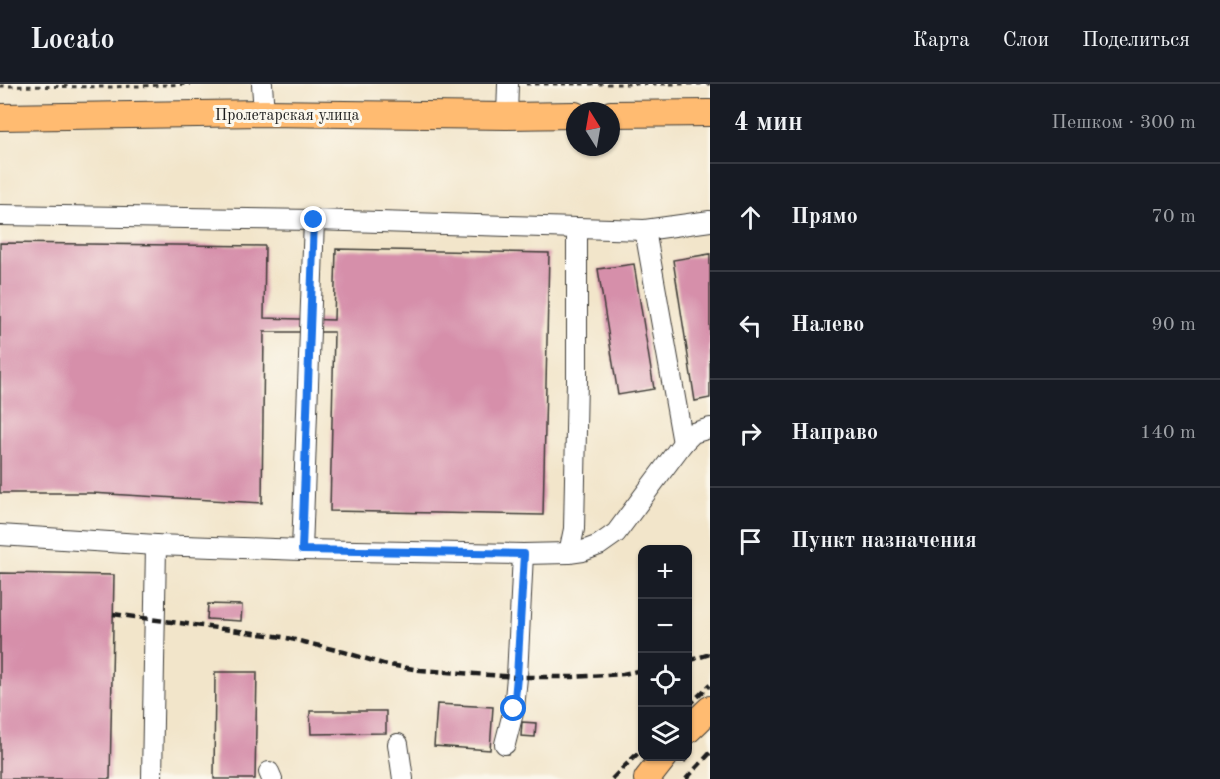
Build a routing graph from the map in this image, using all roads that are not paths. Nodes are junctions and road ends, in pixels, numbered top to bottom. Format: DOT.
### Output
graph roads {
  1 [pos="262,84"];
  2 [pos="508,84"];
  3 [pos="264,113"];
  4 [pos="710,113"];
  5 [pos="620,114"];
  6 [pos="566,115"];
  7 [pos="507,116"];
  8 [pos="0,117"];
  9 [pos="0,215"];
  10 [pos="314,220"];
  11 [pos="710,221"];
  12 [pos="577,228"];
  13 [pos="645,230"];
  14 [pos="710,428"];
  15 [pos="683,443"];
  16 [pos="0,536"];
  17 [pos="156,545"];
  18 [pos="302,550"];
  19 [pos="524,554"];
  20 [pos="569,554"];
  21 [pos="710,709"];
  22 [pos="692,738"];
  23 [pos="398,744"];
  24 [pos="505,744"];
  25 [pos="673,761"];
  26 [pos="152,779"];
  27 [pos="403,779"];
  28 [pos="647,779"];
  1 -- 3 [label="street"];
  2 -- 7 [label="street"];
  3 -- 7 [label="main road, Пролетарская улица"];
  3 -- 8 [label="main road, Пролетарская улица"];
  4 -- 5 [label="main road"];
  6 -- 7 [label="main road, Пролетарская улица"];
  9 -- 10 [label="street"];
  10 -- 12 [label="street"];
  10 -- 18 [label="street"];
  11 -- 13 [label="street"];
  12 -- 13 [label="street"];
  12 -- 20 [label="street"];
  13 -- 15 [label="street"];
  14 -- 15 [label="street"];
  15 -- 20 [label="street"];
  16 -- 17 [label="street"];
  17 -- 18 [label="street"];
  17 -- 26 [label="street"];
  18 -- 19 [label="street"];
  19 -- 20 [label="street"];
  19 -- 24 [label="street"];
  21 -- 22 [label="main road"];
  23 -- 27 [label="street"];
  25 -- 28 [label="main road"];
}
